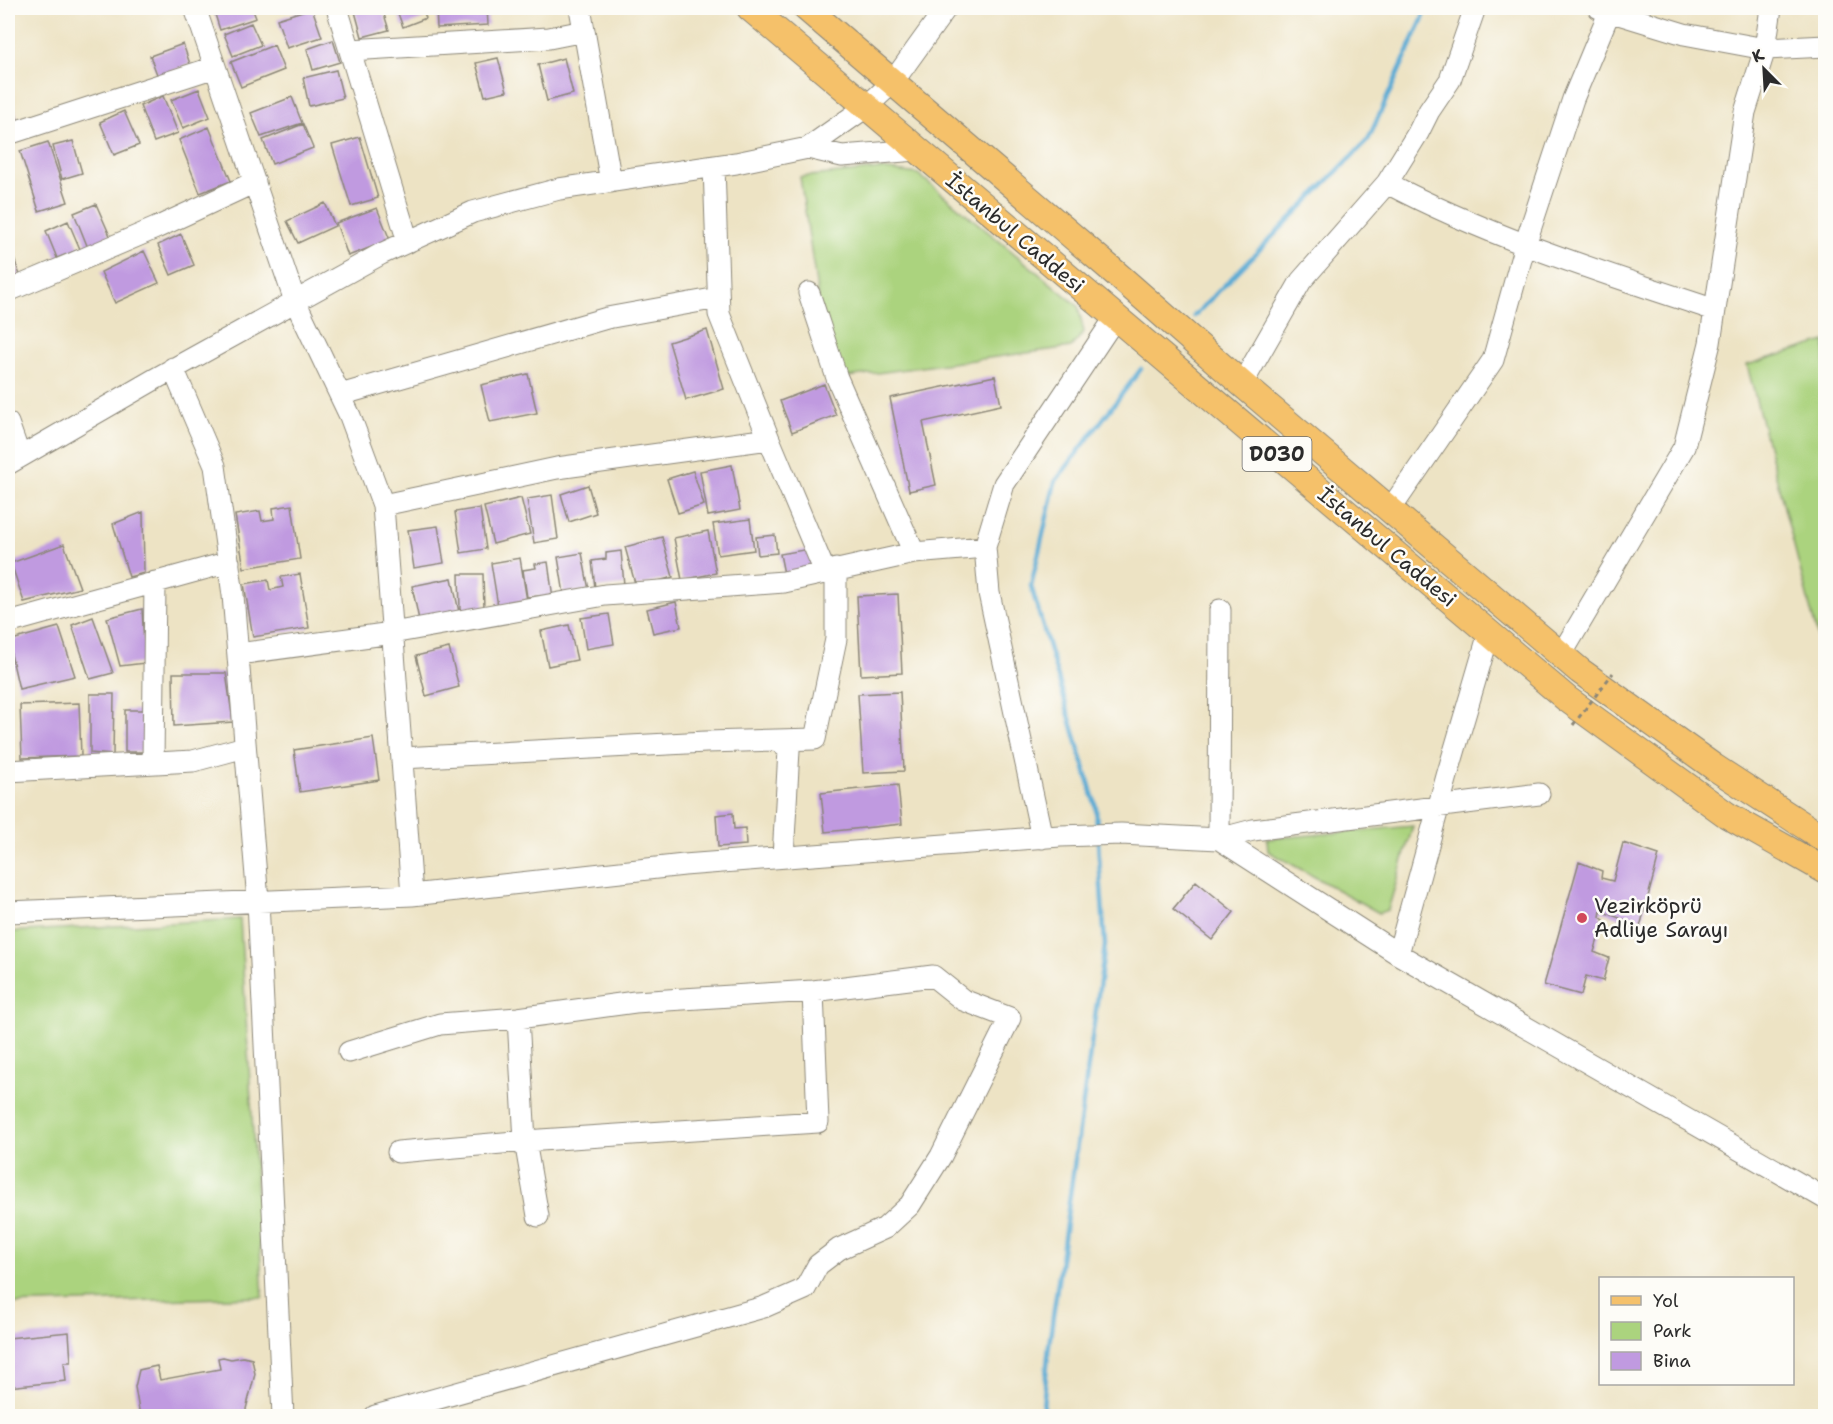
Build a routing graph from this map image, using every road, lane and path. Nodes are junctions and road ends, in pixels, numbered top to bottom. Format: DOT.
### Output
graph roads {
  1 [pos="195,8"];
  2 [pos="337,8"];
  3 [pos="580,8"];
  4 [pos="750,8"];
  5 [pos="806,8"];
  6 [pos="946,8"];
  7 [pos="1475,8"];
  8 [pos="1771,8"];
  9 [pos="1607,9"];
  10 [pos="584,31"];
  11 [pos="1826,46"];
  12 [pos="1765,49"];
  13 [pos="350,50"];
  14 [pos="215,67"];
  15 [pos="892,83"];
  16 [pos="866,107"];
  17 [pos="8,134"];
  18 [pos="808,148"];
  19 [pos="917,150"];
  20 [pos="714,166"];
  21 [pos="255,182"];
  22 [pos="611,182"];
  23 [pos="1387,183"];
  24 [pos="408,242"];
  25 [pos="1525,245"];
  26 [pos="8,291"];
  27 [pos="809,292"];
  28 [pos="718,298"];
  29 [pos="295,301"];
  30 [pos="1715,310"];
  31 [pos="1115,318"];
  32 [pos="174,368"];
  33 [pos="1242,384"];
  34 [pos="340,395"];
  35 [pos="8,423"];
  36 [pos="769,440"];
  37 [pos="14,460"];
  38 [pos="383,505"];
  39 [pos="1390,510"];
  40 [pos="985,547"];
  41 [pos="914,553"];
  42 [pos="229,562"];
  43 [pos="830,570"];
  44 [pos="155,582"];
  45 [pos="1220,610"];
  46 [pos="8,623"];
  47 [pos="392,633"];
  48 [pos="1489,633"];
  49 [pos="238,654"];
  50 [pos="1561,655"];
  51 [pos="1613,673"];
  52 [pos="1573,725"];
  53 [pos="777,740"];
  54 [pos="245,747"];
  55 [pos="402,758"];
  56 [pos="153,763"];
  57 [pos="8,771"];
  58 [pos="1539,794"];
  59 [pos="1438,807"];
  60 [pos="1051,837"];
  61 [pos="1219,839"];
  62 [pos="1826,840"];
  63 [pos="783,857"];
  64 [pos="1826,872"];
  65 [pos="412,895"];
  66 [pos="258,901"];
  67 [pos="8,912"];
  68 [pos="1398,954"];
  69 [pos="813,990"];
  70 [pos="518,1018"];
  71 [pos="349,1052"];
  72 [pos="525,1142"];
  73 [pos="398,1152"];
  74 [pos="1826,1199"];
  75 [pos="538,1216"];
  76 [pos="283,1416"];
  77 [pos="375,1416"];
  1 -- 14 [label="street"];
  2 -- 13 [label="street"];
  3 -- 10 [label="street"];
  4 -- 16 [label="main road, İstanbul Caddesi / D030"];
  5 -- 15 [label="main road, İstanbul Caddesi / D030"];
  6 -- 15 [label="street"];
  7 -- 23 [label="street"];
  8 -- 12 [label="street"];
  9 -- 12 [label="street"];
  9 -- 25 [label="street"];
  10 -- 13 [label="street"];
  10 -- 22 [label="street"];
  11 -- 12 [label="street"];
  12 -- 30 [label="street"];
  13 -- 24 [label="street"];
  14 -- 17 [label="street"];
  14 -- 21 [label="street"];
  15 -- 16 [label="street"];
  15 -- 33 [label="main road, İstanbul Caddesi / D030"];
  16 -- 18 [label="street"];
  16 -- 19 [label="main road, İstanbul Caddesi / D030"];
  18 -- 19 [label="street"];
  18 -- 20 [label="street"];
  19 -- 31 [label="main road, İstanbul Caddesi / D030"];
  20 -- 22 [label="street"];
  20 -- 28 [label="street"];
  21 -- 26 [label="street"];
  21 -- 29 [label="street"];
  22 -- 24 [label="street"];
  23 -- 25 [label="street"];
  23 -- 33 [label="street"];
  24 -- 29 [label="street"];
  25 -- 30 [label="street"];
  25 -- 39 [label="street"];
  27 -- 41 [label="street"];
  28 -- 34 [label="street"];
  28 -- 36 [label="street"];
  29 -- 32 [label="street"];
  29 -- 34 [label="street"];
  30 -- 50 [label="street"];
  31 -- 40 [label="street"];
  31 -- 48 [label="main road, İstanbul Caddesi / D030"];
  32 -- 37 [label="street"];
  32 -- 42 [label="street"];
  33 -- 39 [label="main road, İstanbul Caddesi / D030"];
  34 -- 38 [label="street"];
  35 -- 37 [label="street"];
  36 -- 38 [label="street"];
  36 -- 43 [label="street"];
  38 -- 47 [label="street"];
  39 -- 50 [label="main road, İstanbul Caddesi / D030"];
  40 -- 41 [label="street"];
  40 -- 60 [label="street"];
  41 -- 43 [label="street"];
  42 -- 44 [label="street"];
  42 -- 49 [label="street"];
  43 -- 47 [label="street"];
  43 -- 53 [label="street"];
  44 -- 46 [label="street"];
  44 -- 56 [label="street"];
  45 -- 61 [label="street"];
  47 -- 49 [label="street"];
  47 -- 55 [label="street"];
  48 -- 59 [label="street"];
  48 -- 64 [label="main road, İstanbul Caddesi / D030"];
  49 -- 54 [label="street"];
  50 -- 62 [label="main road, İstanbul Caddesi / D030"];
  51 -- 52 [label="path, bridge"];
  53 -- 55 [label="street"];
  53 -- 63 [label="street"];
  54 -- 56 [label="street"];
  54 -- 66 [label="street"];
  55 -- 65 [label="street"];
  56 -- 57 [label="street"];
  58 -- 59 [label="street"];
  59 -- 61 [label="street"];
  59 -- 68 [label="street"];
  60 -- 61 [label="street"];
  60 -- 63 [label="street"];
  61 -- 68 [label="street"];
  63 -- 65 [label="street"];
  65 -- 66 [label="street"];
  66 -- 67 [label="street"];
  66 -- 76 [label="street"];
  68 -- 74 [label="street"];
  69 -- 70 [label="street"];
  69 -- 72 [label="street"];
  69 -- 77 [label="street"];
  70 -- 71 [label="street"];
  70 -- 72 [label="street"];
  72 -- 73 [label="street"];
  72 -- 75 [label="street"];
}
